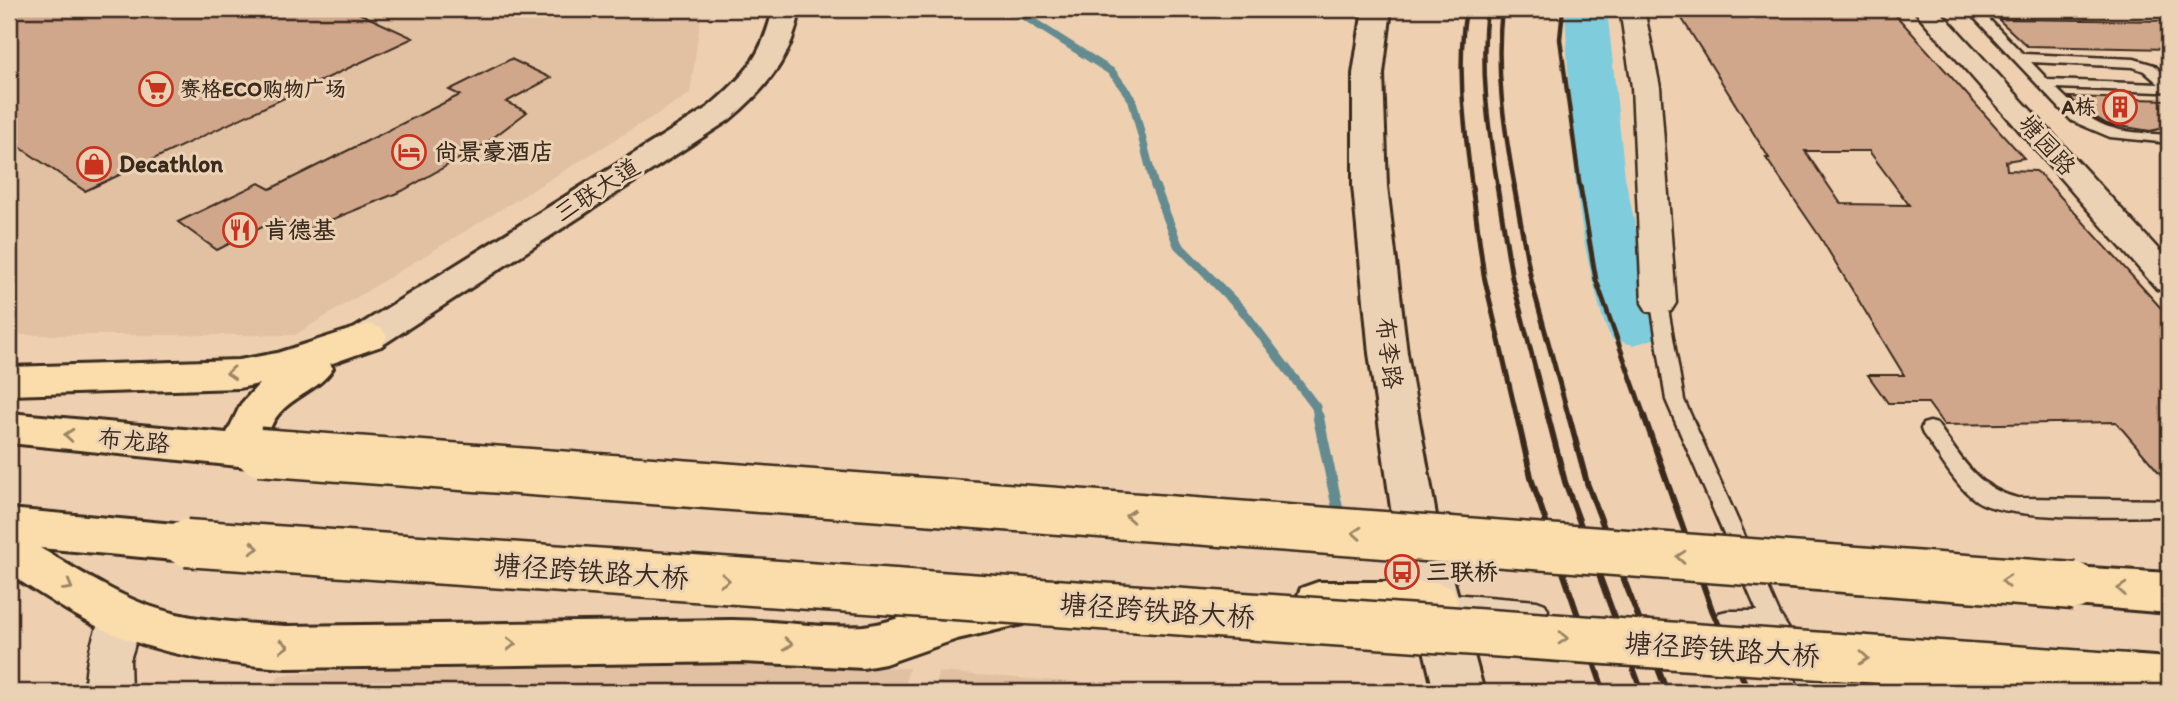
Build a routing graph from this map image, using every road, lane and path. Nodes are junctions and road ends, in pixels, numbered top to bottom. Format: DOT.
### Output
graph roads {
  1 [pos="786,9"];
  2 [pos="1377,9"];
  3 [pos="1633,9"];
  4 [pos="1924,9"];
  5 [pos="1972,9"];
  6 [pos="2020,58"];
  7 [pos="2045,84"];
  8 [pos="2169,139"];
  9 [pos="2169,281"];
  10 [pos="1659,303"];
  11 [pos="368,337"];
  12 [pos="9,381"];
  13 [pos="9,428"];
  14 [pos="1930,429"];
  15 [pos="259,452"];
  16 [pos="2169,508"];
  17 [pos="9,527"];
  18 [pos="9,552"];
  19 [pos="2169,593"];
  20 [pos="1435,602"];
  21 [pos="1536,610"];
  22 [pos="122,616"];
  23 [pos="1727,620"];
  24 [pos="1772,620"];
  25 [pos="2148,678"];
  26 [pos="108,692"];
  27 [pos="1458,692"];
  28 [pos="1817,692"];
  1 -- 11 [label="main road, 三联大道"];
  2 -- 20 [label="main road, 布李路"];
  3 -- 10 [label="street"];
  4 -- 9 [label="street, 塘园路"];
  5 -- 6 [label="lane"];
  6 -- 7 [label="lane"];
  6 -- 7 [label="lane"];
  7 -- 8 [label="lane"];
  10 -- 24 [label="lane"];
  11 -- 12 [label="main road, one-way"];
  11 -- 15 [label="main road"];
  15 -- 13 [label="main road, 布龙路, one-way"];
  14 -- 16 [label="lane"];
  19 -- 15 [label="main road, one-way, bridge"];
  17 -- 25 [label="main road, 塘径跨铁路大桥, one-way, bridge"];
  18 -- 22 [label="main road, one-way"];
  20 -- 21 [label="lane"];
  22 -- 20 [label="main road, one-way"];
  20 -- 27 [label="main road, 布李路"];
  22 -- 26 [label="street"];
  23 -- 24 [label="lane"];
  24 -- 28 [label="lane"];
}
